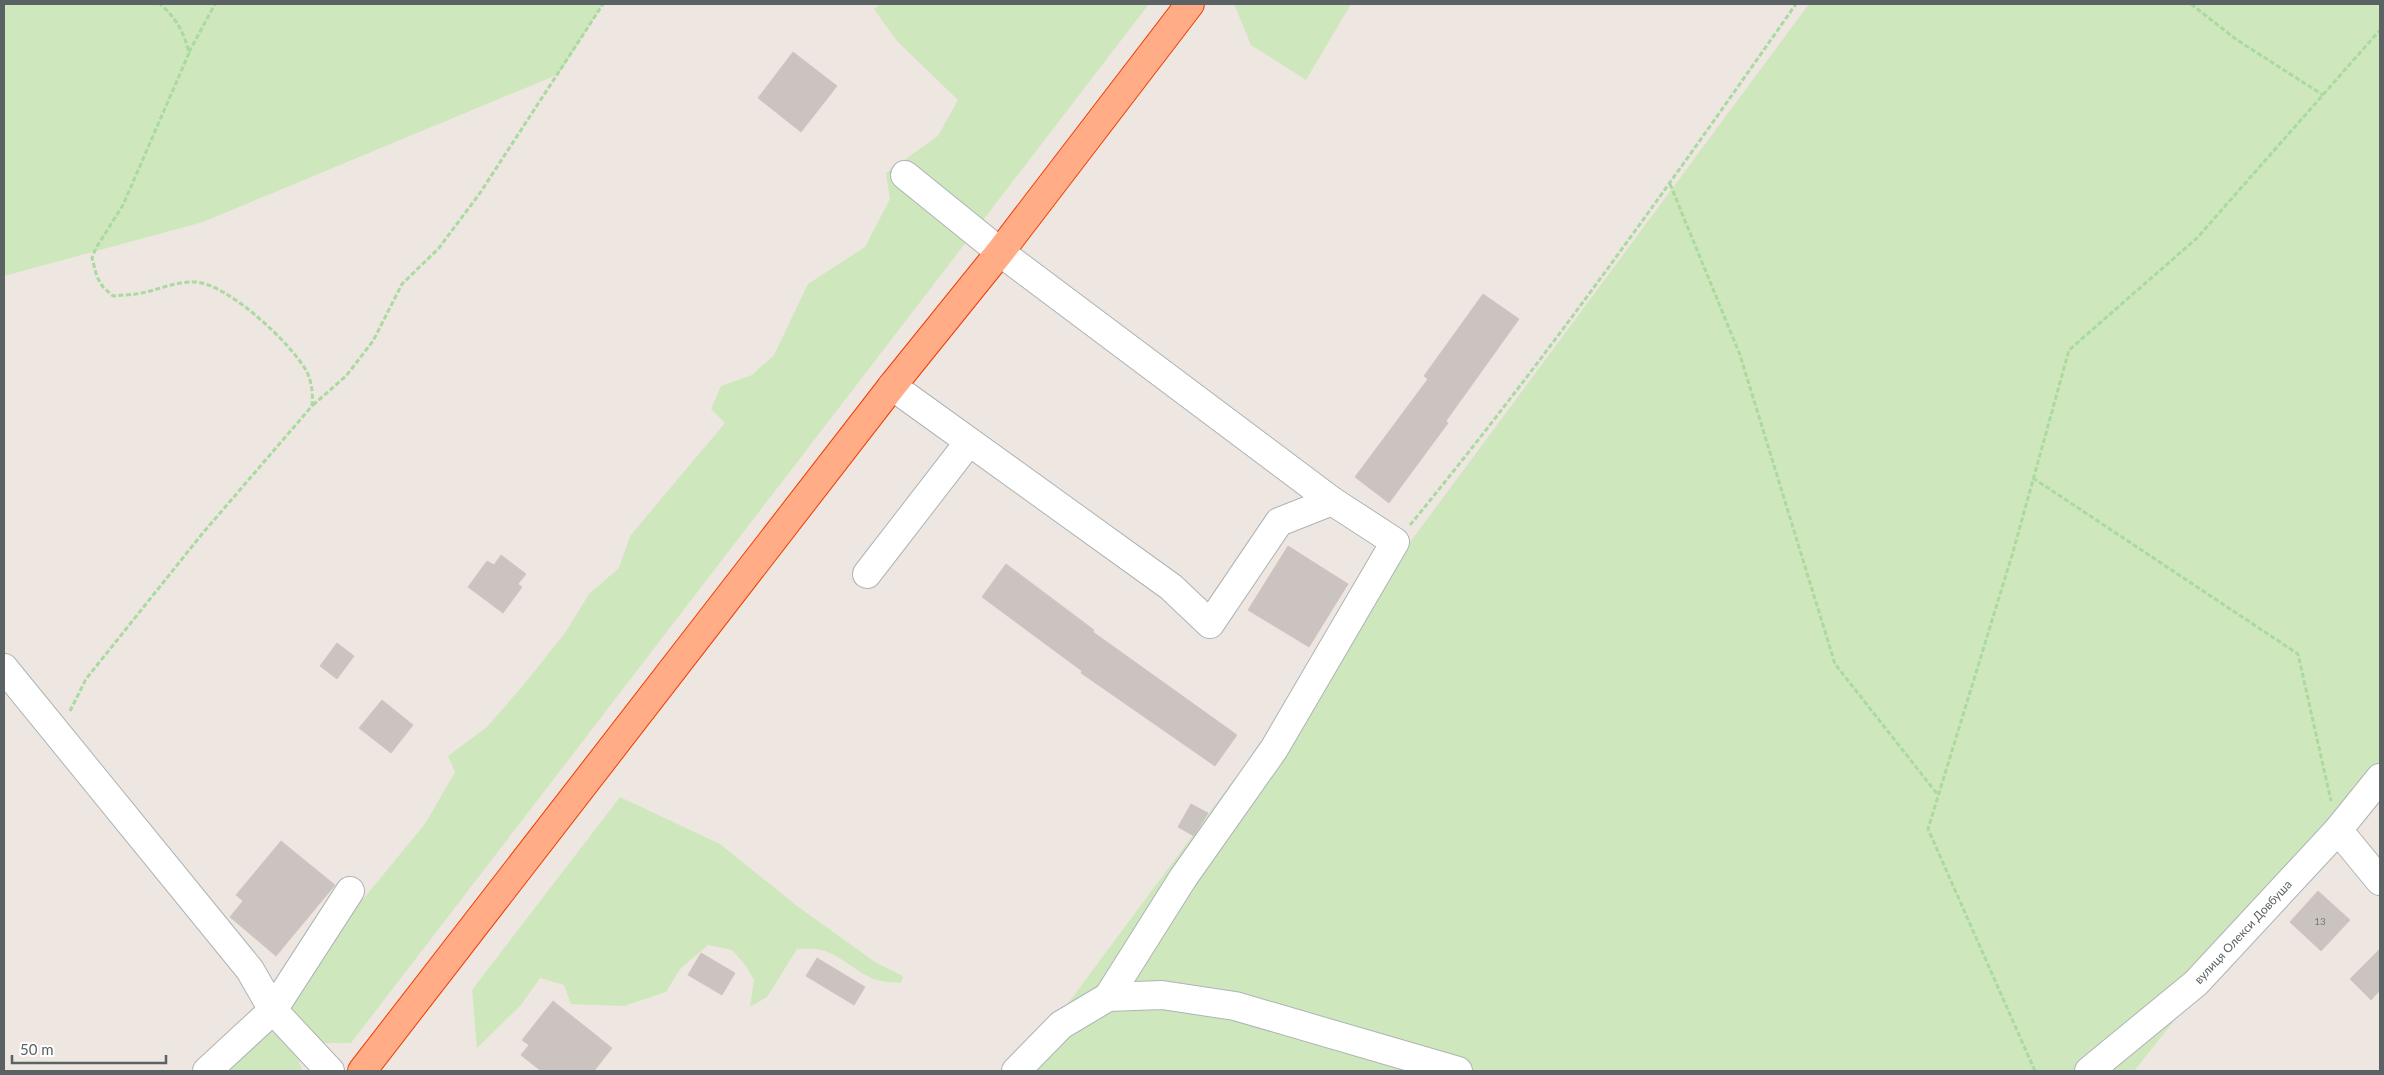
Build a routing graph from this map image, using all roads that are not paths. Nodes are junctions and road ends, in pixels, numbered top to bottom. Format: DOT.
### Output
graph roads {
  1 [pos="1190,4"];
  2 [pos="905,175"];
  3 [pos="1000,252"];
  4 [pos="892,386"];
  5 [pos="969,442"];
  6 [pos="1332,501"];
  7 [pos="867,574"];
  8 [pos="4,668"];
  9 [pos="2380,778"];
  10 [pos="2338,830"];
  11 [pos="2380,881"];
  12 [pos="350,891"];
  13 [pos="1108,997"];
  14 [pos="273,1010"];
  15 [pos="207,1071"];
  16 [pos="330,1071"];
  17 [pos="362,1071"];
  18 [pos="1016,1071"];
  19 [pos="1458,1071"];
  20 [pos="2088,1071"];
  1 -- 3 [label="highway"];
  2 -- 3 [label="street"];
  3 -- 4 [label="highway"];
  3 -- 6 [label="street"];
  4 -- 5 [label="street"];
  4 -- 17 [label="highway"];
  5 -- 6 [label="street"];
  5 -- 7 [label="street"];
  6 -- 13 [label="street"];
  8 -- 14 [label="street"];
  9 -- 10 [label="street, вулиця Олекси Довбуша"];
  10 -- 11 [label="street"];
  10 -- 20 [label="street, вулиця Олекси Довбуша"];
  12 -- 14 [label="street"];
  13 -- 18 [label="street"];
  13 -- 19 [label="street"];
  14 -- 15 [label="street"];
  14 -- 16 [label="street"];
}
